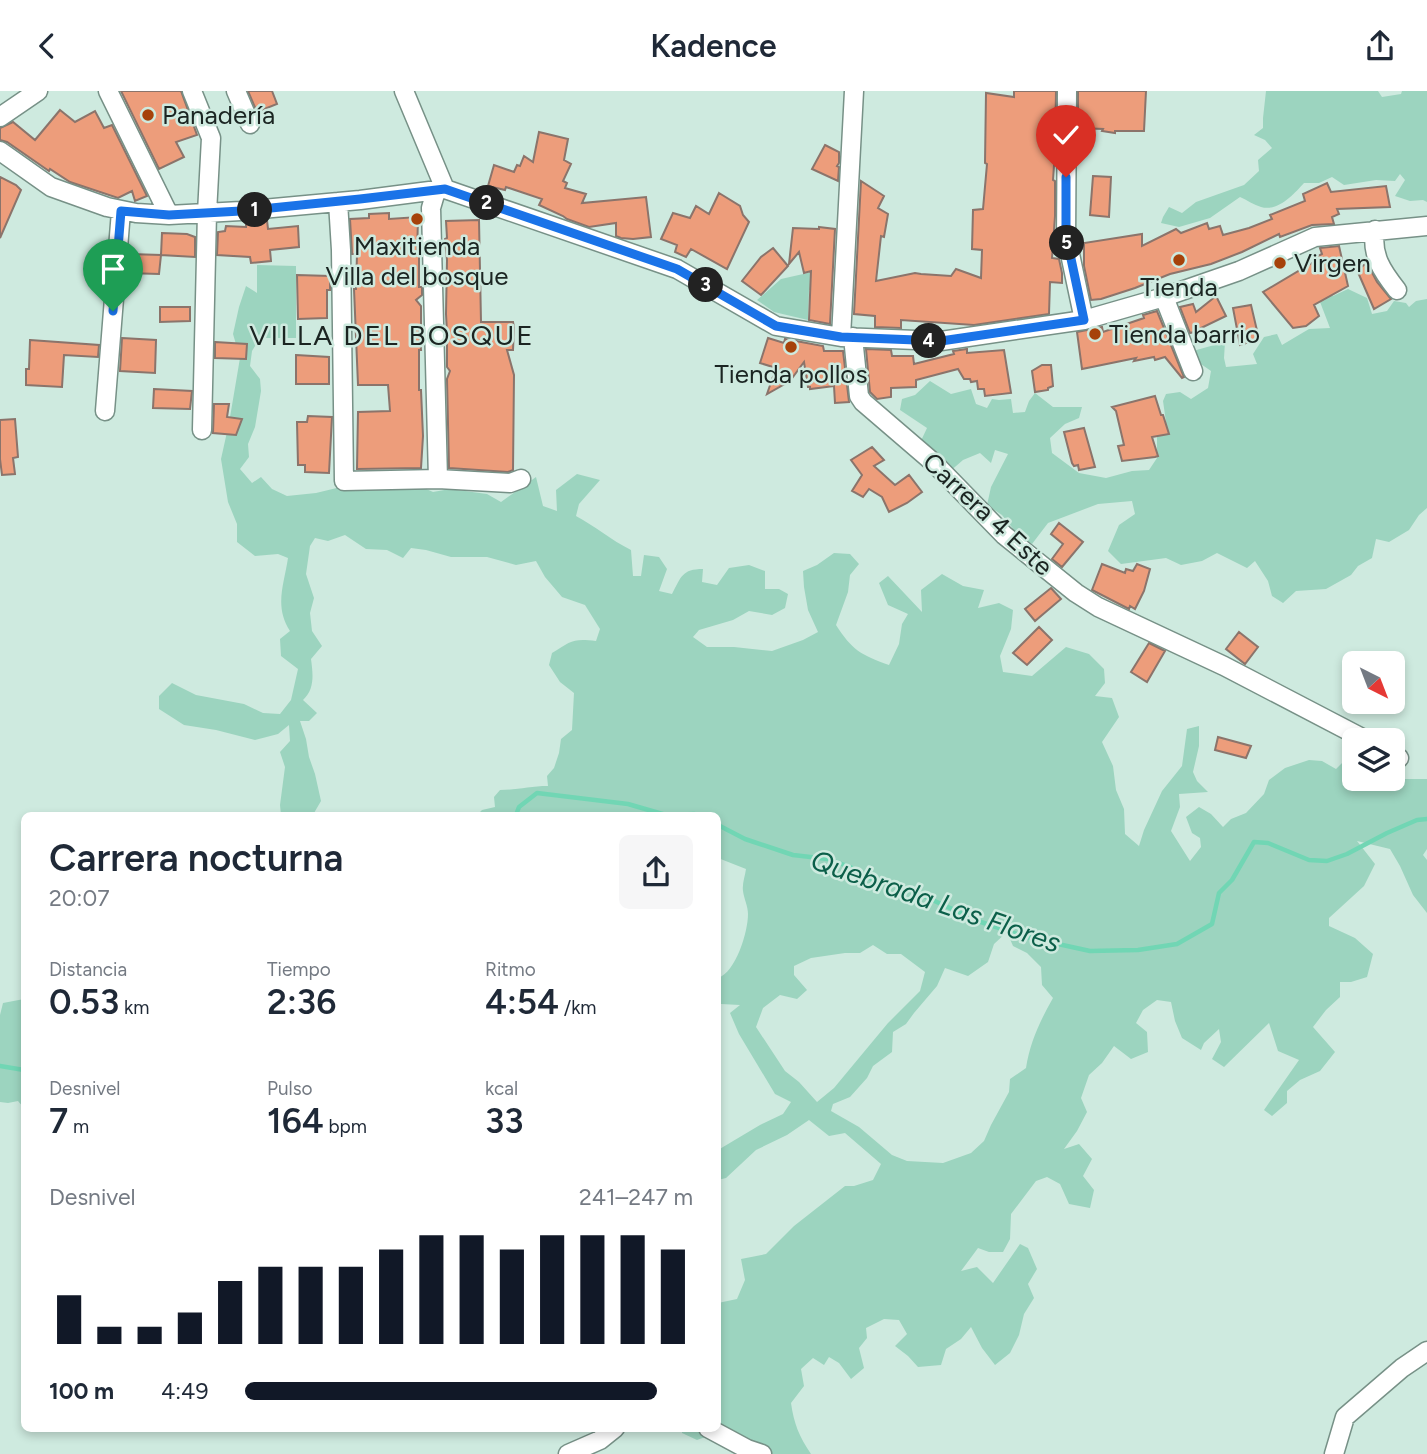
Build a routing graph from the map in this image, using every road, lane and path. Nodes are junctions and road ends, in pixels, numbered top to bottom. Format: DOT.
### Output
graph roads {
  1 [pos="38,91"];
  2 [pos="108,91"];
  3 [pos="192,91"];
  4 [pos="236,91"];
  5 [pos="404,91"];
  6 [pos="855,91"];
  7 [pos="1067,91"];
  8 [pos="0,117"];
  9 [pos="250,124"];
  10 [pos="0,151"];
  11 [pos="441,190"];
  12 [pos="338,202"];
  13 [pos="121,211"];
  14 [pos="207,213"];
  15 [pos="169,215"];
  16 [pos="1427,226"];
  17 [pos="1375,230"];
  18 [pos="1397,290"];
  19 [pos="1164,297"];
  20 [pos="1084,320"];
  21 [pos="847,337"];
  22 [pos="1193,371"];
  23 [pos="105,411"];
  24 [pos="202,430"];
  25 [pos="438,479"];
  26 [pos="521,479"];
  27 [pos="1343,728"];
  28 [pos="1427,1351"];
  29 [pos="610,1432"];
  30 [pos="715,1432"];
  31 [pos="568,1454"];
  32 [pos="762,1454"];
  33 [pos="1334,1454"];
  1 -- 8 [label="street"];
  2 -- 15 [label="street"];
  3 -- 14 [label="street"];
  4 -- 9 [label="street"];
  5 -- 11 [label="street"];
  6 -- 21 [label="street, Carrera 4 Este"];
  7 -- 20 [label="street"];
  10 -- 13 [label="street"];
  11 -- 12 [label="street"];
  11 -- 21 [label="street"];
  11 -- 25 [label="street"];
  12 -- 14 [label="street"];
  12 -- 25 [label="street"];
  13 -- 15 [label="street"];
  13 -- 23 [label="street"];
  14 -- 15 [label="street"];
  14 -- 24 [label="street"];
  16 -- 17 [label="street"];
  17 -- 18 [label="street"];
  17 -- 19 [label="street"];
  19 -- 20 [label="street"];
  19 -- 22 [label="street"];
  20 -- 21 [label="street"];
  21 -- 27 [label="street, Carrera 4 Este"];
  25 -- 26 [label="street"];
  28 -- 33 [label="street"];
  29 -- 31 [label="street"];
  30 -- 32 [label="street"];
}
